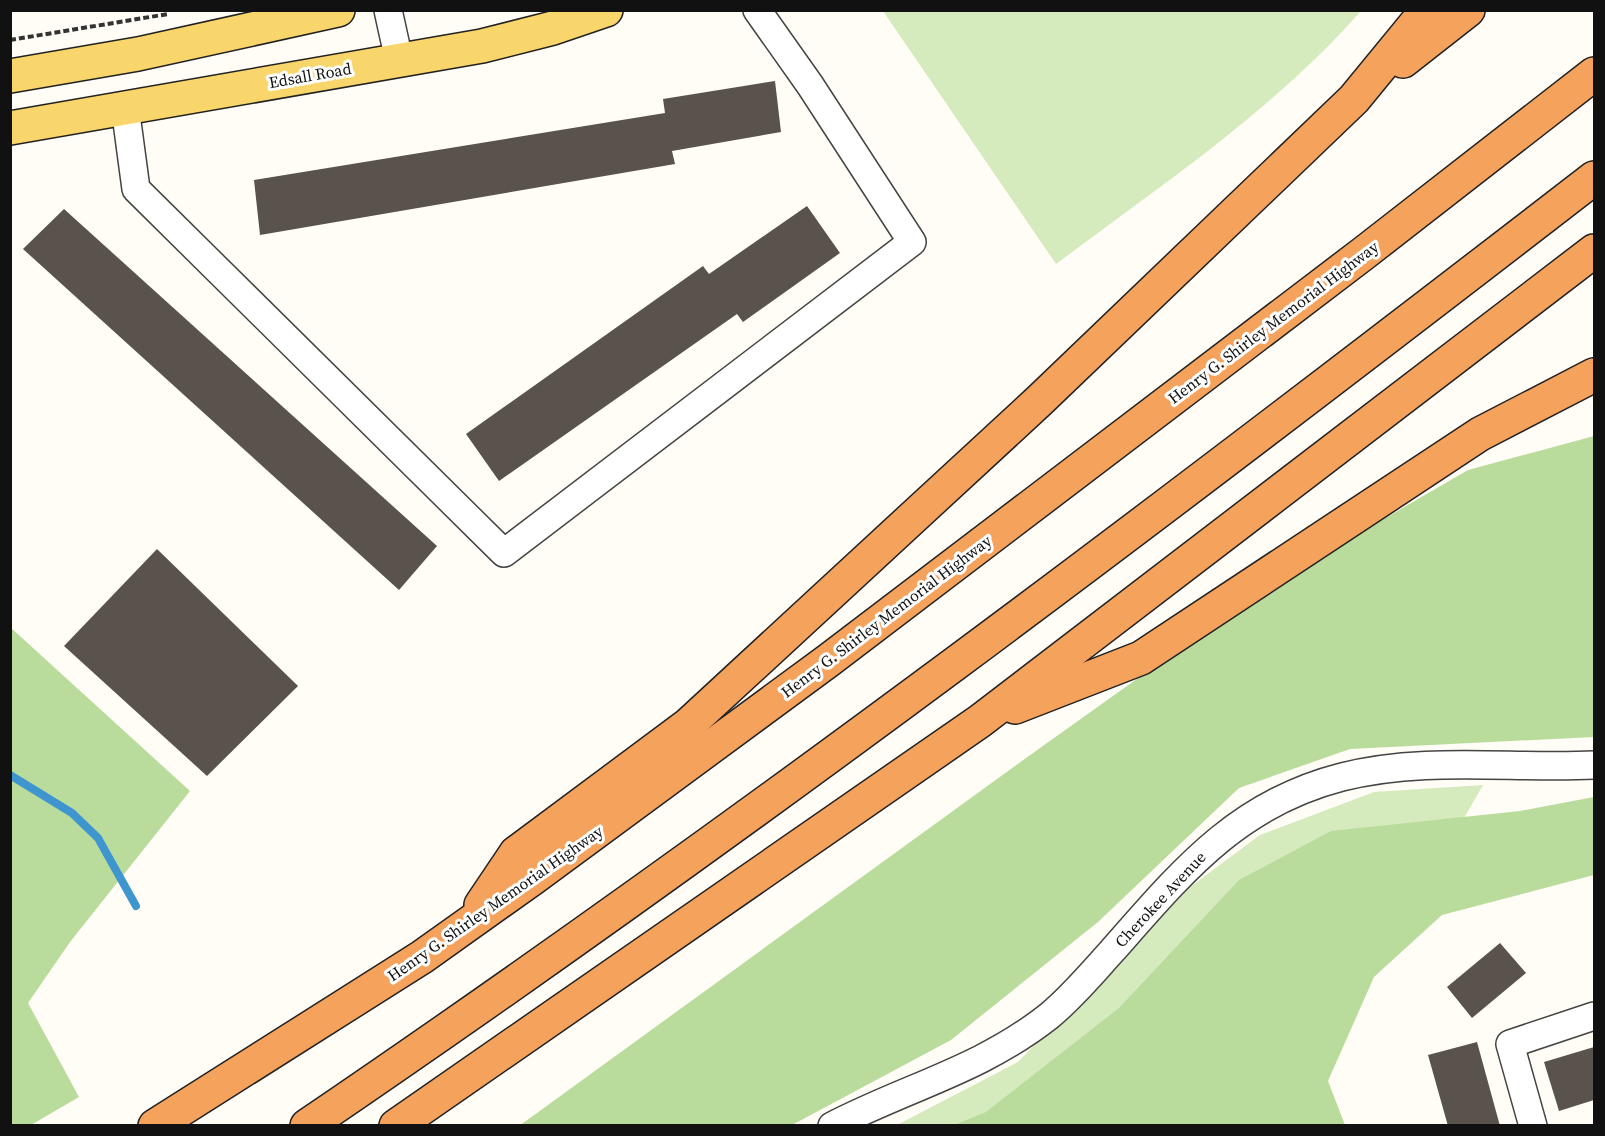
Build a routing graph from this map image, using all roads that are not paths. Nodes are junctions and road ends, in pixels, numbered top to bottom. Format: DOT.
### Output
graph roads {
  1 [pos="338,10"];
  2 [pos="388,10"];
  3 [pos="606,10"];
  4 [pos="757,10"];
  5 [pos="1427,10"];
  6 [pos="1468,10"];
  7 [pos="399,60"];
  8 [pos="1594,74"];
  9 [pos="10,75"];
  10 [pos="1354,99"];
  11 [pos="125,107"];
  12 [pos="10,128"];
  13 [pos="1594,178"];
  14 [pos="1594,251"];
  15 [pos="1594,375"];
  16 [pos="980,721"];
  17 [pos="1594,765"];
  18 [pos="471,922"];
  19 [pos="1594,1016"];
  20 [pos="155,1125"];
  21 [pos="307,1125"];
  22 [pos="396,1125"];
  23 [pos="832,1125"];
  24 [pos="1533,1125"];
  1 -- 9 [label="main road"];
  2 -- 7 [label="street"];
  3 -- 7 [label="main road, Edsall Road"];
  4 -- 11 [label="street"];
  5 -- 10 [label="highway"];
  6 -- 10 [label="highway"];
  7 -- 11 [label="main road, Edsall Road"];
  8 -- 18 [label="highway, Henry G. Shirley Memorial Highway"];
  10 -- 18 [label="highway"];
  11 -- 12 [label="main road, Edsall Road"];
  13 -- 21 [label="highway"];
  14 -- 16 [label="highway"];
  15 -- 16 [label="highway"];
  16 -- 22 [label="highway"];
  17 -- 23 [label="street, Cherokee Avenue"];
  18 -- 20 [label="highway, Henry G. Shirley Memorial Highway"];
  19 -- 24 [label="street"];
}
